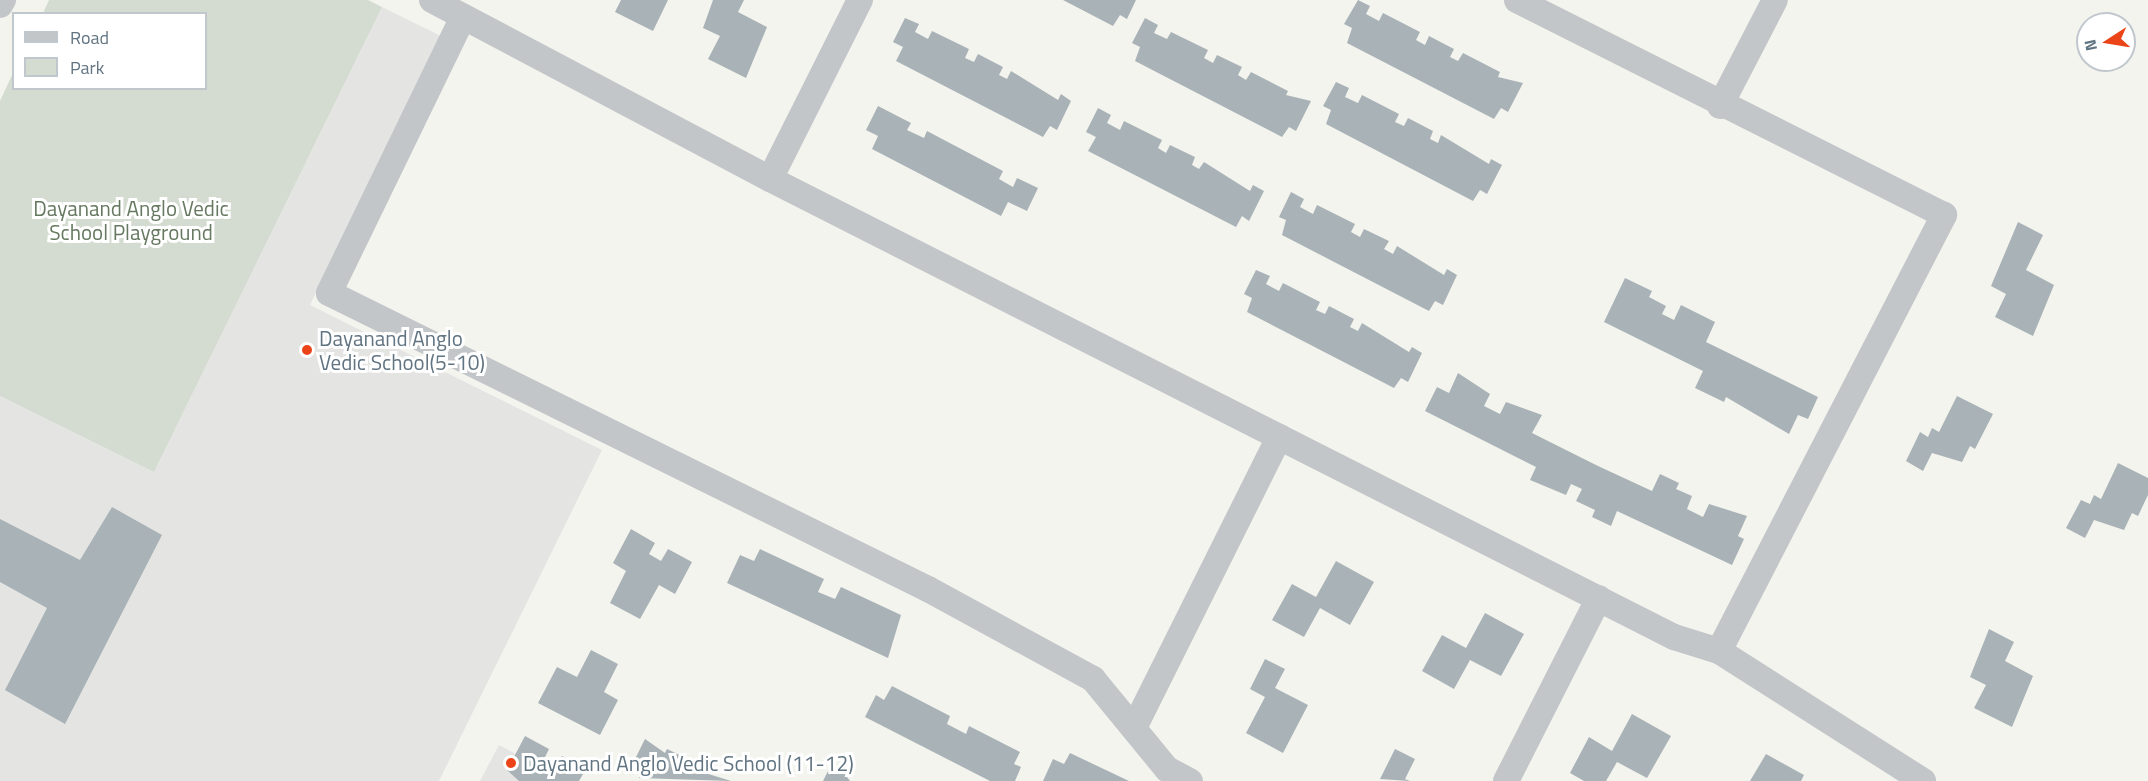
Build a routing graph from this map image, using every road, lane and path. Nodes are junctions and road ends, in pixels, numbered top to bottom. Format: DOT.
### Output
graph roads {
  1 [pos="3,0"];
  2 [pos="432,0"];
  3 [pos="860,0"];
  4 [pos="1517,0"];
  5 [pos="1775,0"];
  6 [pos="0,5"];
  7 [pos="463,17"];
  8 [pos="1720,106"];
  9 [pos="770,179"];
  10 [pos="1279,436"];
  11 [pos="1599,598"];
  12 [pos="1719,651"];
  13 [pos="1135,726"];
  14 [pos="1164,775"];
  15 [pos="1190,781"];
  16 [pos="1506,781"];
  17 [pos="1923,781"];
  1 -- 6 [label="street"];
  2 -- 7 [label="street"];
  3 -- 9 [label="street"];
  4 -- 8 [label="street"];
  5 -- 8 [label="street"];
  7 -- 9 [label="street"];
  7 -- 13 [label="street"];
  8 -- 12 [label="street"];
  9 -- 10 [label="street"];
  10 -- 11 [label="street"];
  10 -- 13 [label="street"];
  11 -- 12 [label="street"];
  11 -- 16 [label="street"];
  12 -- 17 [label="street"];
  13 -- 14 [label="street"];
  14 -- 15 [label="street"];
}
